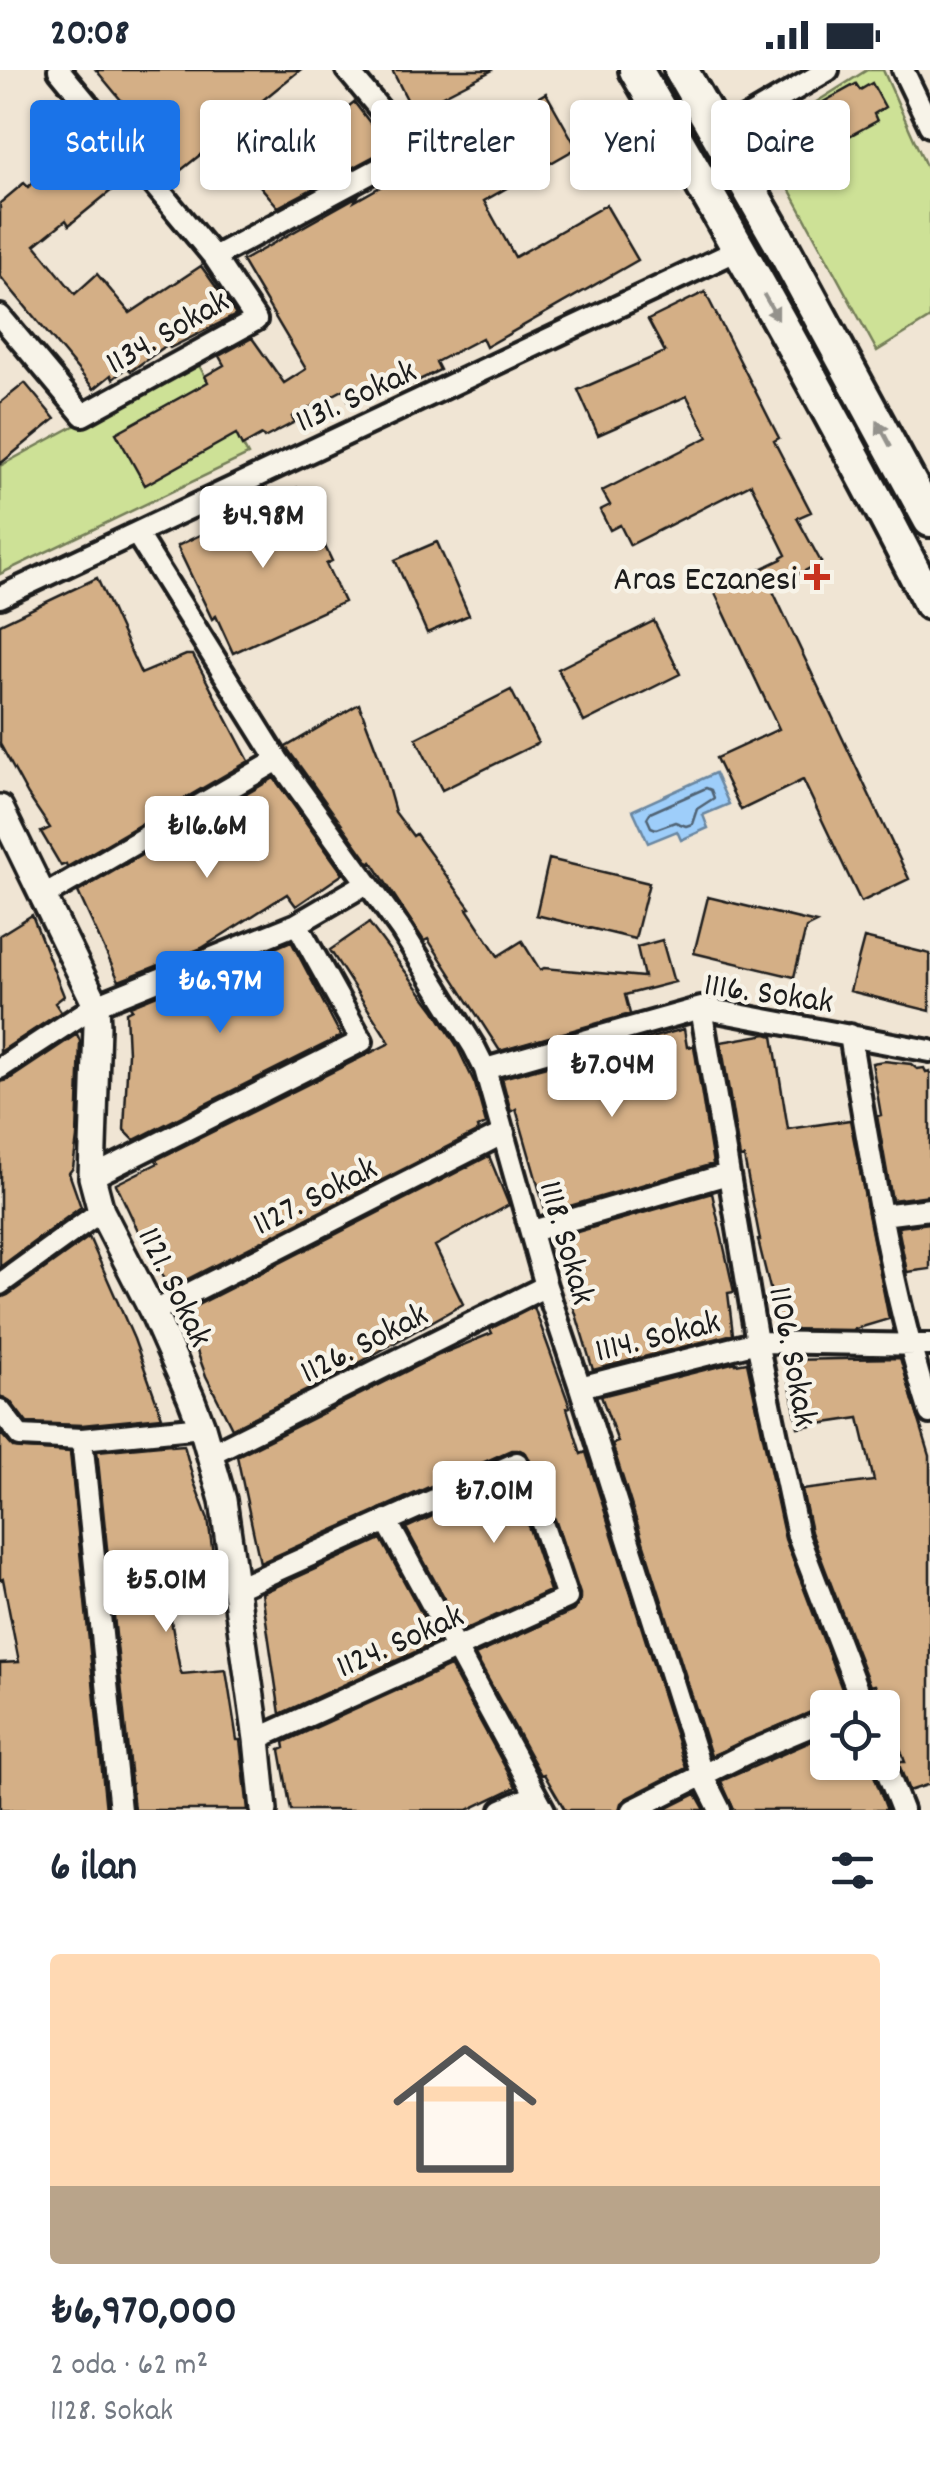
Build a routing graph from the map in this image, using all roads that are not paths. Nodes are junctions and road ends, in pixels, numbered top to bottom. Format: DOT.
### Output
graph roads {
  1 [pos="59,70"];
  2 [pos="347,70"];
  3 [pos="636,70"];
  4 [pos="681,70"];
  5 [pos="828,70"];
  6 [pos="903,70"];
  7 [pos="777,100"];
  8 [pos="711,124"];
  9 [pos="930,126"];
  10 [pos="749,190"];
  11 [pos="738,250"];
  12 [pos="214,257"];
  13 [pos="0,316"];
  14 [pos="930,520"];
  15 [pos="136,533"];
  16 [pos="0,596"];
  17 [pos="930,603"];
  18 [pos="278,760"];
  19 [pos="0,810"];
  20 [pos="367,883"];
  21 [pos="44,896"];
  22 [pos="297,924"];
  23 [pos="96,1005"];
  24 [pos="700,1008"];
  25 [pos="850,1035"];
  26 [pos="930,1052"];
  27 [pos="0,1068"];
  28 [pos="484,1069"];
  29 [pos="504,1133"];
  30 [pos="728,1174"];
  31 [pos="92,1177"];
  32 [pos="930,1208"];
  33 [pos="101,1211"];
  34 [pos="882,1215"];
  35 [pos="532,1231"];
  36 [pos="0,1284"];
  37 [pos="546,1286"];
  38 [pos="154,1312"];
  39 [pos="757,1342"];
  40 [pos="920,1345"];
  41 [pos="580,1386"];
  42 [pos="0,1410"];
  43 [pos="930,1413"];
  44 [pos="202,1427"];
  45 [pos="82,1439"];
  46 [pos="210,1454"];
  47 [pos="386,1520"];
  48 [pos="235,1588"];
  49 [pos="457,1648"];
  50 [pos="855,1690"];
  51 [pos="810,1728"];
  52 [pos="257,1739"];
  53 [pos="702,1774"];
  54 [pos="890,1780"];
  55 [pos="539,1802"];
  56 [pos="120,1810"];
  57 [pos="264,1810"];
  58 [pos="502,1810"];
  59 [pos="633,1810"];
  60 [pos="720,1810"];
  61 [pos="902,1810"];
  1 -- 12 [label="street"];
  2 -- 12 [label="street, 1134. Sokak"];
  3 -- 11 [label="main road"];
  4 -- 8 [label="main road"];
  5 -- 7 [label="street"];
  6 -- 9 [label="street"];
  14 -- 10 [label="main road, one-way"];
  11 -- 15 [label="street, 1131. Sokak"];
  11 -- 17 [label="main road, one-way"];
  12 -- 13 [label="street, 1134. Sokak"];
  15 -- 16 [label="street, 1131. Sokak"];
  15 -- 18 [label="street, 1118. Sokak"];
  18 -- 20 [label="street, 1118. Sokak"];
  18 -- 21 [label="street"];
  19 -- 21 [label="street, 1121. Sokak"];
  20 -- 22 [label="street"];
  20 -- 28 [label="street, 1118. Sokak"];
  21 -- 23 [label="street, 1121. Sokak"];
  22 -- 23 [label="street"];
  22 -- 31 [label="street"];
  23 -- 27 [label="street"];
  23 -- 31 [label="street, 1121. Sokak"];
  24 -- 25 [label="street, 1116. Sokak"];
  24 -- 28 [label="street, 1116. Sokak"];
  24 -- 30 [label="street, 1106. Sokak"];
  25 -- 26 [label="street, 1116. Sokak"];
  25 -- 34 [label="street"];
  28 -- 29 [label="street, 1118. Sokak"];
  29 -- 35 [label="street, 1118. Sokak"];
  29 -- 38 [label="street, 1127. Sokak"];
  30 -- 35 [label="street"];
  30 -- 39 [label="street, 1106. Sokak"];
  31 -- 33 [label="street, 1121. Sokak"];
  32 -- 34 [label="street"];
  33 -- 36 [label="street"];
  33 -- 38 [label="street, 1121. Sokak"];
  34 -- 40 [label="street"];
  35 -- 37 [label="street, 1118. Sokak"];
  37 -- 41 [label="street, 1118. Sokak"];
  37 -- 46 [label="street, 1126. Sokak"];
  38 -- 44 [label="street, 1121. Sokak"];
  39 -- 40 [label="street, 1114. Sokak"];
  39 -- 41 [label="street, 1114. Sokak"];
  39 -- 50 [label="street, 1106. Sokak"];
  40 -- 43 [label="street"];
  41 -- 53 [label="street, 1118. Sokak"];
  42 -- 45 [label="street"];
  44 -- 45 [label="street"];
  44 -- 46 [label="street, 1121. Sokak"];
  45 -- 56 [label="street"];
  46 -- 48 [label="street, 1121. Sokak"];
  47 -- 48 [label="street"];
  47 -- 49 [label="street"];
  47 -- 49 [label="street, 1124. Sokak"];
  48 -- 52 [label="street, 1121. Sokak"];
  49 -- 52 [label="street, 1124. Sokak"];
  49 -- 55 [label="street"];
  51 -- 53 [label="street"];
  52 -- 57 [label="street, 1121. Sokak"];
  53 -- 59 [label="street"];
  53 -- 60 [label="street, 1118. Sokak"];
  54 -- 61 [label="street"];
  55 -- 58 [label="street"];
}
